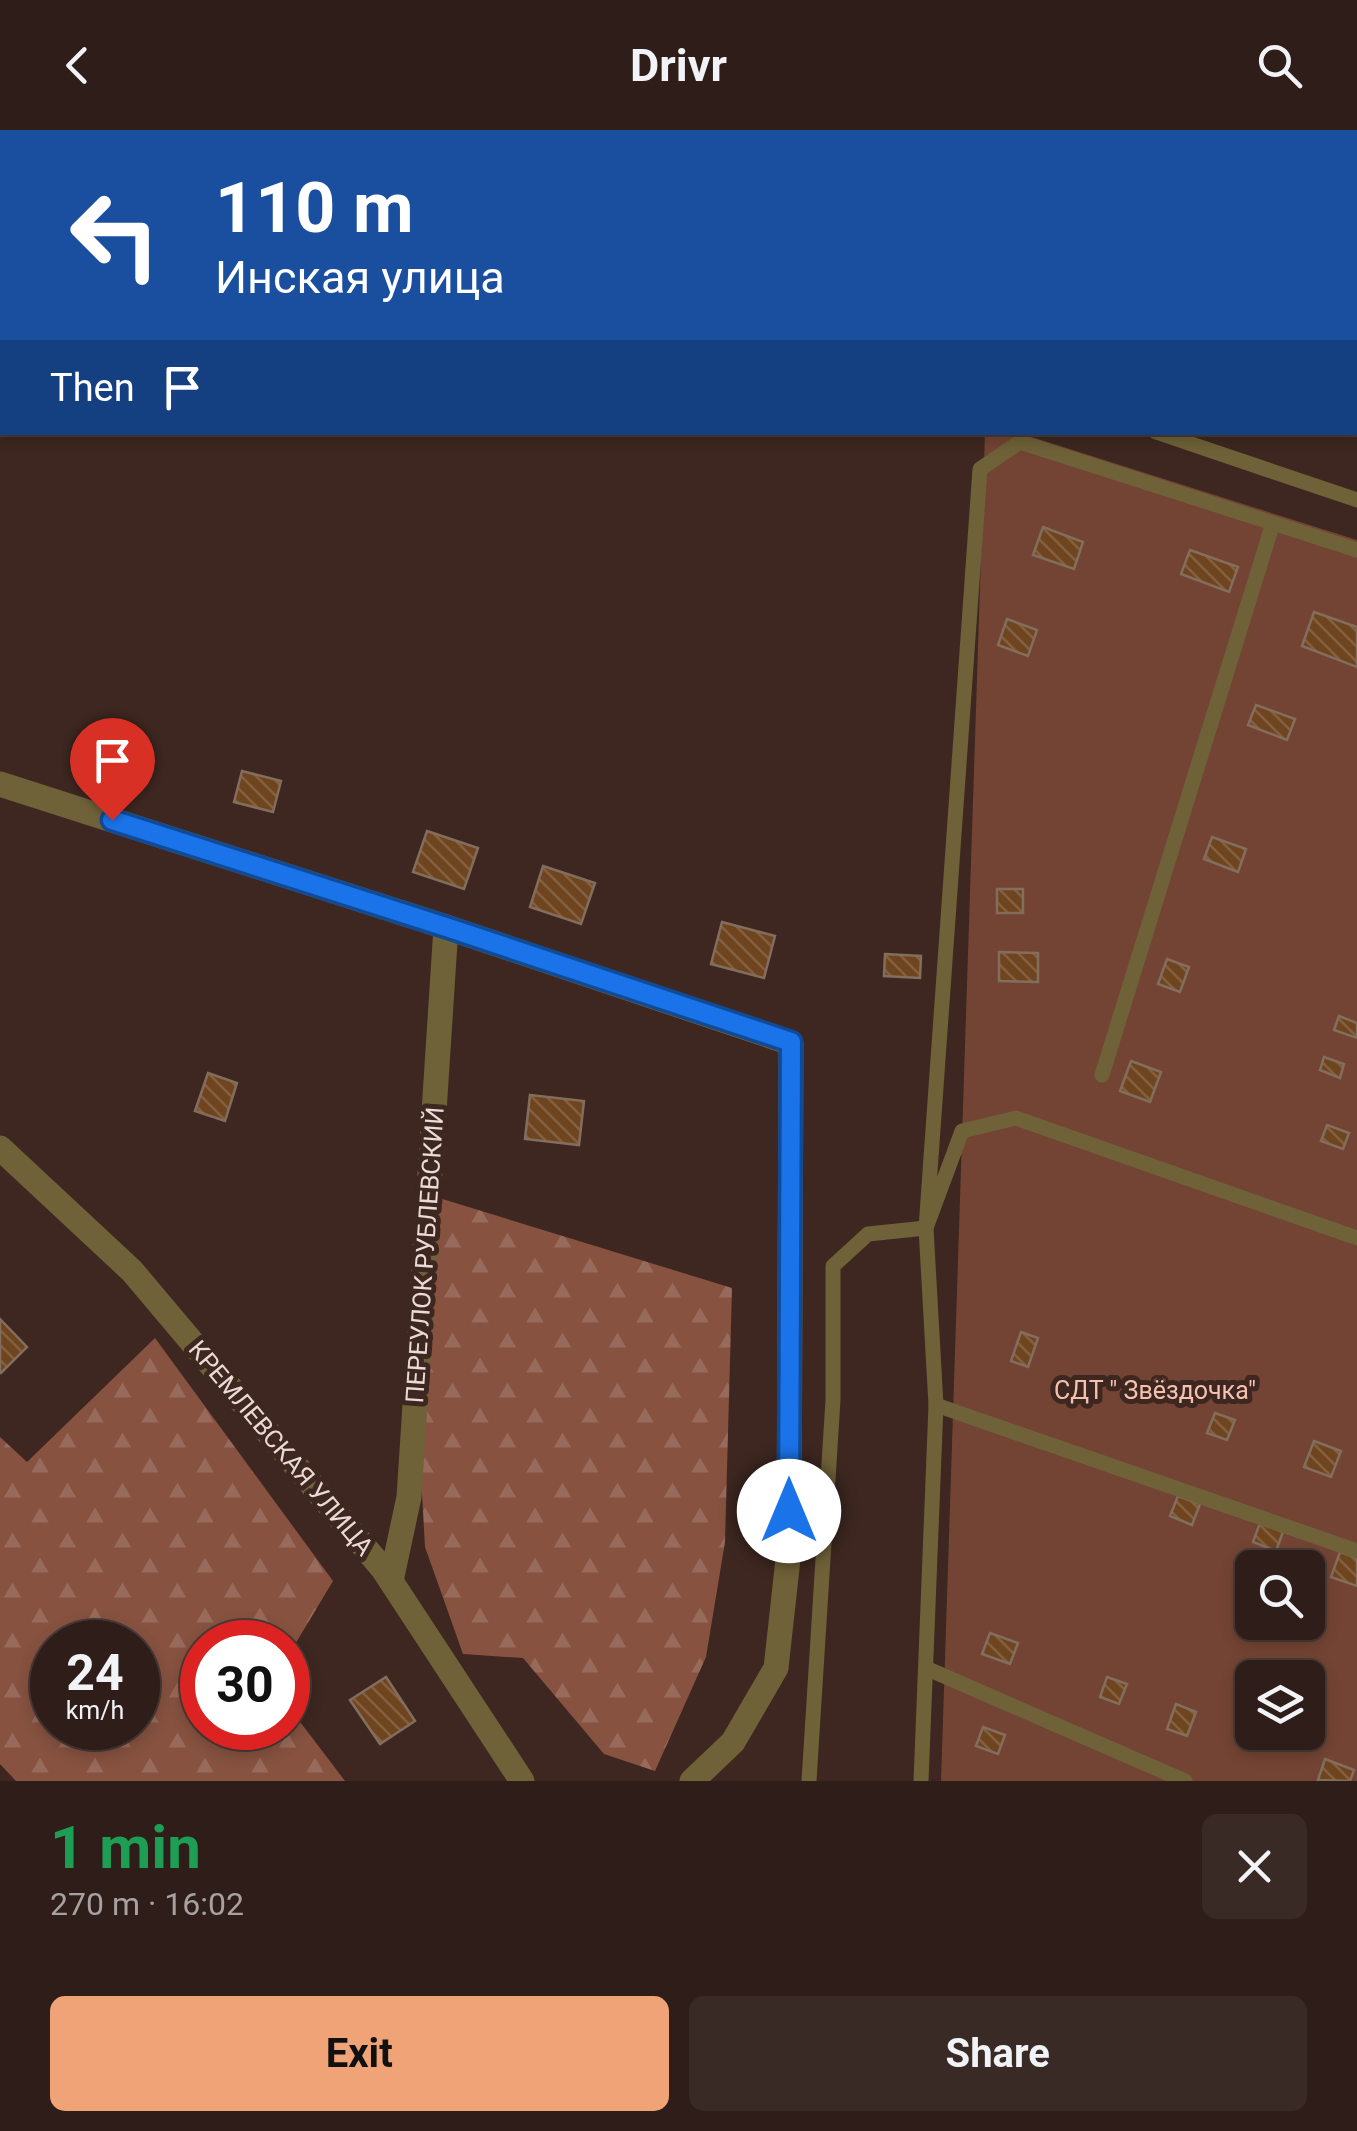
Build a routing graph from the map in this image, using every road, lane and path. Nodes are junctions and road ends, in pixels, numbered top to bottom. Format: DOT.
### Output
graph roads {
  1 [pos="1165,435"];
  2 [pos="1357,500"];
  3 [pos="1273,523"];
  4 [pos="1357,550"];
  5 [pos="0,784"];
  6 [pos="446,927"];
  7 [pos="1102,1075"];
  8 [pos="0,1148"];
  9 [pos="926,1228"];
  10 [pos="1357,1238"];
  11 [pos="936,1406"];
  12 [pos="1357,1550"];
  13 [pos="391,1581"];
  14 [pos="928,1669"];
  15 [pos="522,1781"];
  16 [pos="692,1781"];
  17 [pos="808,1781"];
  18 [pos="921,1781"];
  19 [pos="1185,1781"];
  1 -- 2 [label="lane"];
  3 -- 4 [label="lane"];
  3 -- 7 [label="lane"];
  3 -- 9 [label="lane"];
  5 -- 6 [label="street"];
  6 -- 13 [label="street, ПЕРЕУЛОК РУБЛЕВСКИЙ"];
  6 -- 16 [label="street"];
  8 -- 13 [label="street, КРЕМЛЕВСКАЯ УЛИЦА"];
  9 -- 10 [label="lane"];
  9 -- 11 [label="lane"];
  9 -- 17 [label="lane"];
  11 -- 12 [label="lane"];
  11 -- 14 [label="lane"];
  13 -- 15 [label="street, КРЕМЛЕВСКАЯ УЛИЦА"];
  14 -- 18 [label="lane"];
  14 -- 19 [label="lane"];
}
